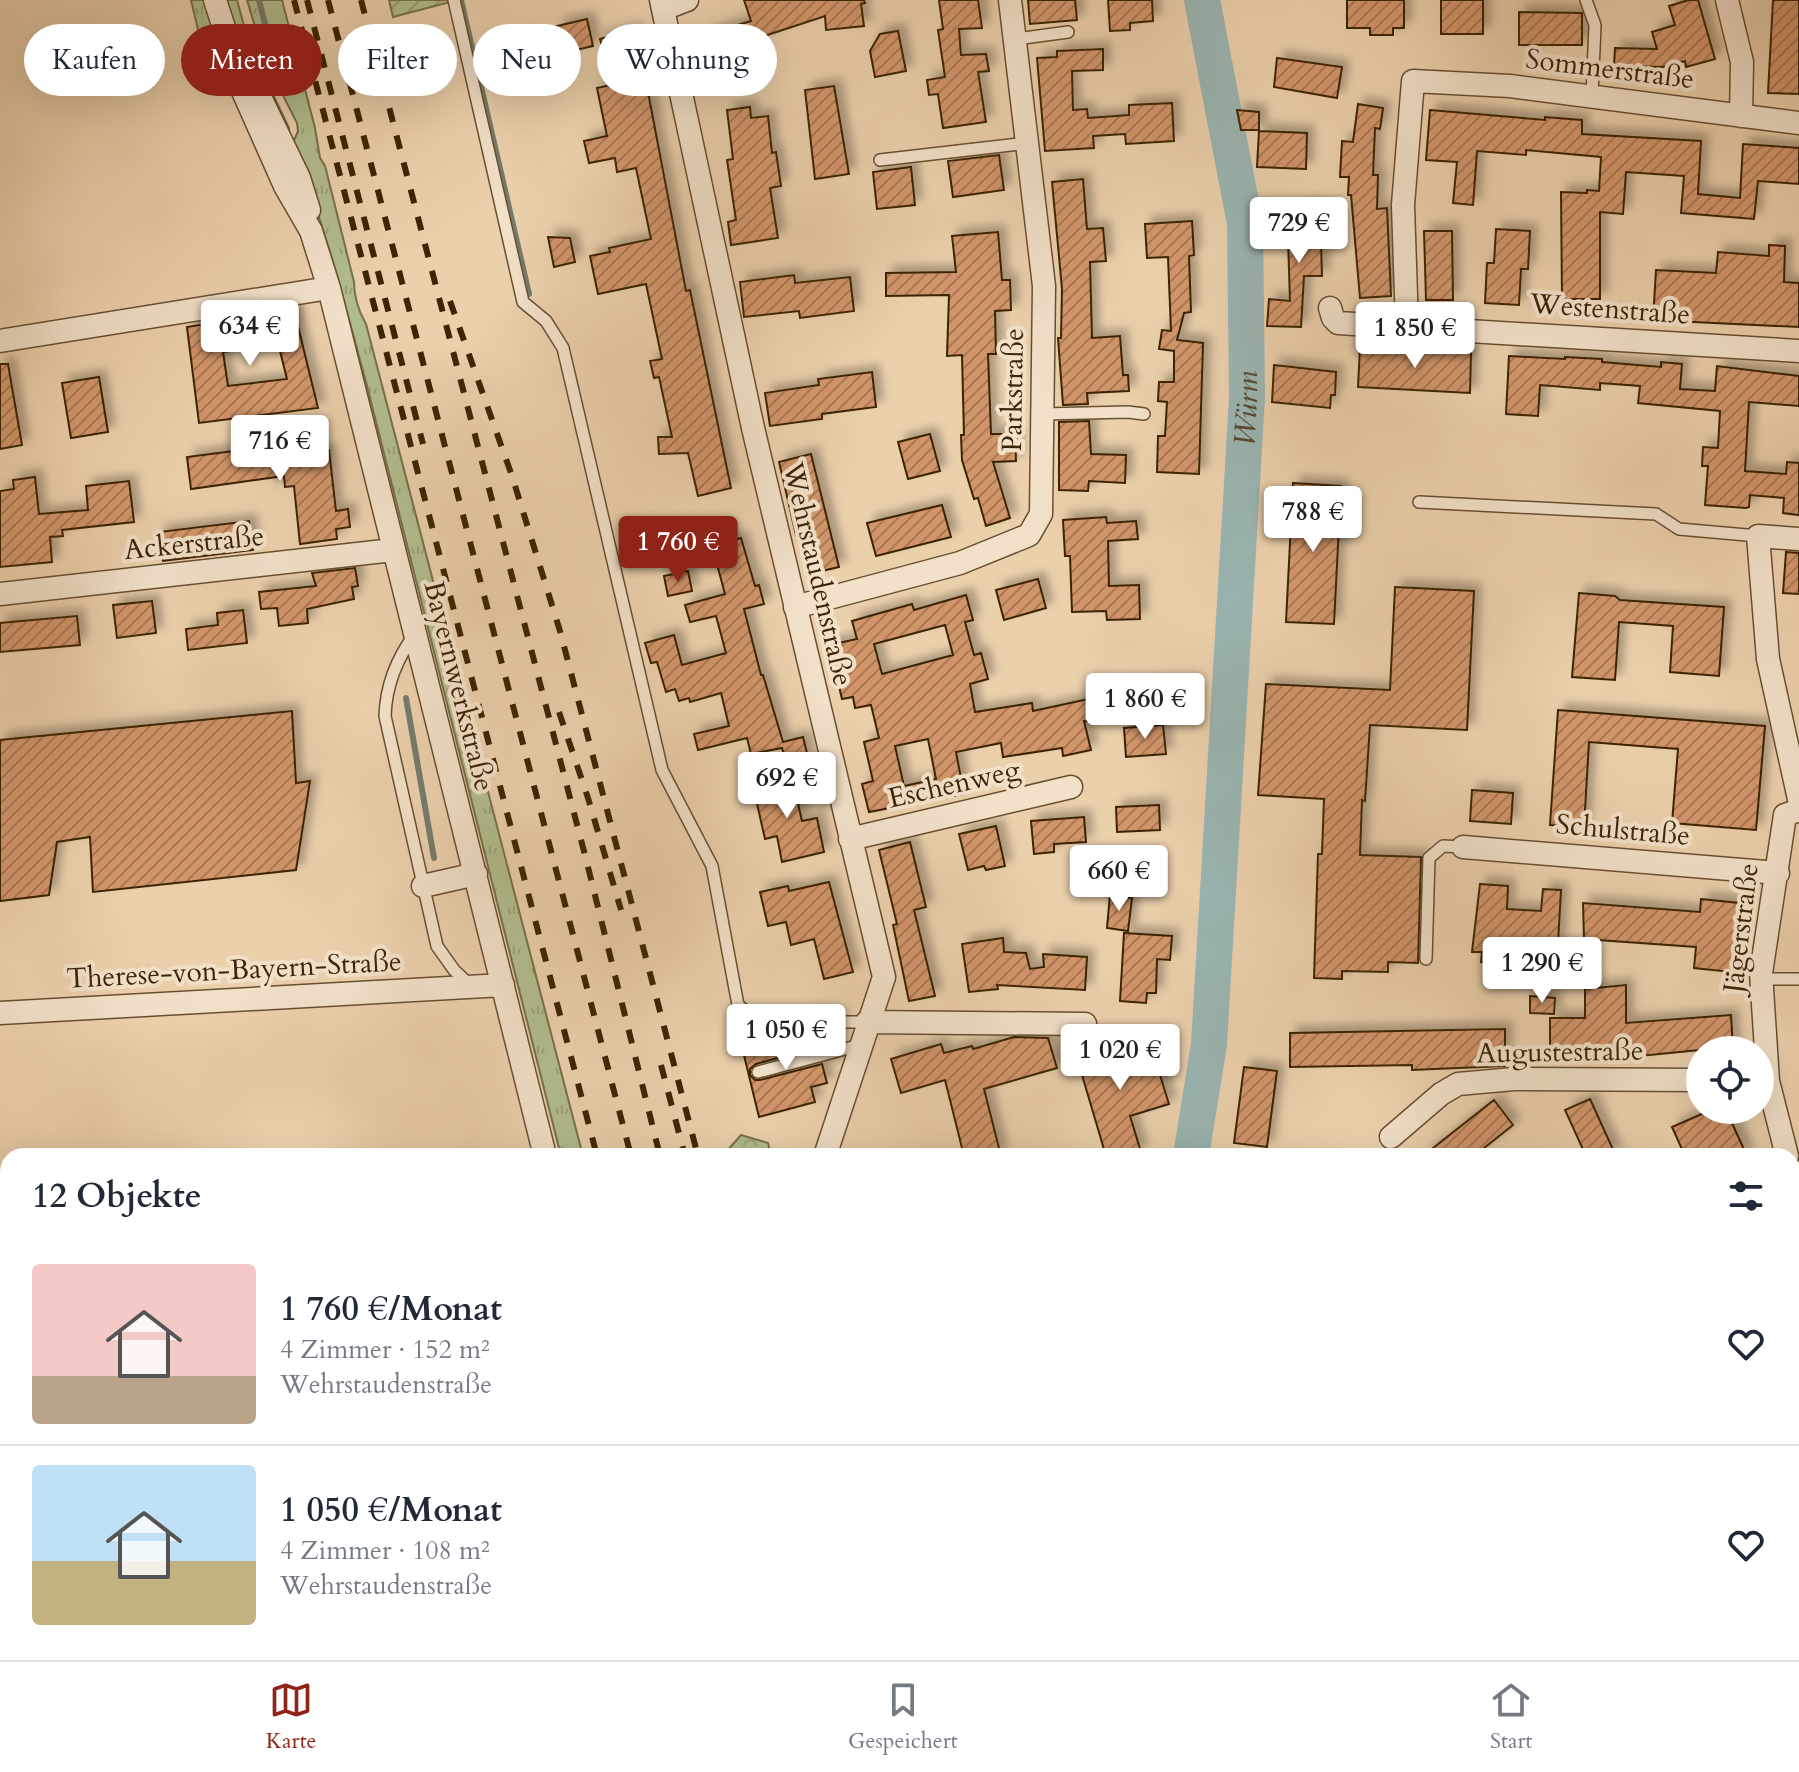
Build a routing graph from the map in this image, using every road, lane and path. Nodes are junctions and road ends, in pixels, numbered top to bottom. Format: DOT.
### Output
graph roads {
  1 [pos="215,0"];
  2 [pos="454,0"];
  3 [pos="687,0"];
  4 [pos="1010,0"];
  5 [pos="1586,0"];
  6 [pos="1727,0"];
  7 [pos="662,4"];
  8 [pos="1068,32"];
  9 [pos="1016,39"];
  10 [pos="1592,95"];
  11 [pos="1741,116"];
  12 [pos="1799,123"];
  13 [pos="1028,143"];
  14 [pos="880,160"];
  15 [pos="329,288"];
  16 [pos="1330,308"];
  17 [pos="1407,326"];
  18 [pos="0,341"];
  19 [pos="1799,351"];
  20 [pos="1043,414"];
  21 [pos="1144,414"];
  22 [pos="1419,502"];
  23 [pos="1758,536"];
  24 [pos="1799,539"];
  25 [pos="393,550"];
  26 [pos="0,594"];
  27 [pos="795,607"];
  28 [pos="415,634"];
  29 [pos="1071,787"];
  30 [pos="1799,799"];
  31 [pos="1799,810"];
  32 [pos="850,839"];
  33 [pos="1463,847"];
  34 [pos="1778,873"];
  35 [pos="476,874"];
  36 [pos="423,886"];
  37 [pos="1426,959"];
  38 [pos="1761,979"];
  39 [pos="1799,979"];
  40 [pos="503,985"];
  41 [pos="471,987"];
  42 [pos="0,1013"];
  43 [pos="867,1022"];
  44 [pos="1085,1024"];
  45 [pos="1763,1036"];
  46 [pos="860,1045"];
  47 [pos="758,1072"];
  48 [pos="1686,1080"];
  49 [pos="1774,1114"];
  50 [pos="1391,1137"];
  51 [pos="543,1148"];
  52 [pos="828,1148"];
  53 [pos="1785,1148"];
  1 -- 15 [label="street, Bayernwerkstraße"];
  2 -- 43 [label="lane"];
  3 -- 7 [label="street"];
  4 -- 9 [label="street, Parkstraße"];
  5 -- 10 [label="lane"];
  6 -- 11 [label="street"];
  7 -- 27 [label="street, Wehrstaudenstraße"];
  8 -- 9 [label="lane"];
  9 -- 13 [label="street, Parkstraße"];
  10 -- 11 [label="street, Sommerstraße"];
  10 -- 17 [label="street, Sommerstraße"];
  11 -- 12 [label="street, Sommerstraße"];
  13 -- 14 [label="lane"];
  13 -- 20 [label="street, Parkstraße"];
  15 -- 18 [label="street"];
  15 -- 25 [label="street, Bayernwerkstraße"];
  16 -- 17 [label="street, Westenstraße"];
  17 -- 19 [label="street, Westenstraße"];
  20 -- 21 [label="lane"];
  20 -- 27 [label="street, Parkstraße"];
  22 -- 23 [label="lane"];
  23 -- 24 [label="street"];
  23 -- 30 [label="street"];
  25 -- 26 [label="street, Ackerstraße"];
  25 -- 28 [label="street, Bayernwerkstraße"];
  27 -- 32 [label="street, Wehrstaudenstraße"];
  28 -- 35 [label="street, Bayernwerkstraße"];
  28 -- 36 [label="lane"];
  29 -- 32 [label="street, Eschenweg"];
  31 -- 34 [label="street, Jägerstraße"];
  32 -- 43 [label="street, Wehrstaudenstraße"];
  33 -- 34 [label="street, Schulstraße"];
  33 -- 37 [label="lane"];
  34 -- 38 [label="street, Jägerstraße"];
  35 -- 36 [label="street"];
  35 -- 40 [label="street, Bayernwerkstraße"];
  36 -- 41 [label="lane"];
  38 -- 39 [label="lane"];
  38 -- 45 [label="street, Jägerstraße"];
  40 -- 41 [label="street, Therese-von-Bayern-Straße"];
  40 -- 51 [label="street, Bayernwerkstraße"];
  41 -- 42 [label="street, Therese-von-Bayern-Straße"];
  43 -- 44 [label="street"];
  43 -- 46 [label="street, Wehrstaudenstraße"];
  46 -- 47 [label="lane"];
  46 -- 52 [label="street, Wehrstaudenstraße"];
  48 -- 50 [label="street, Augustestraße"];
  49 -- 53 [label="street, Jägerstraße"];
}
